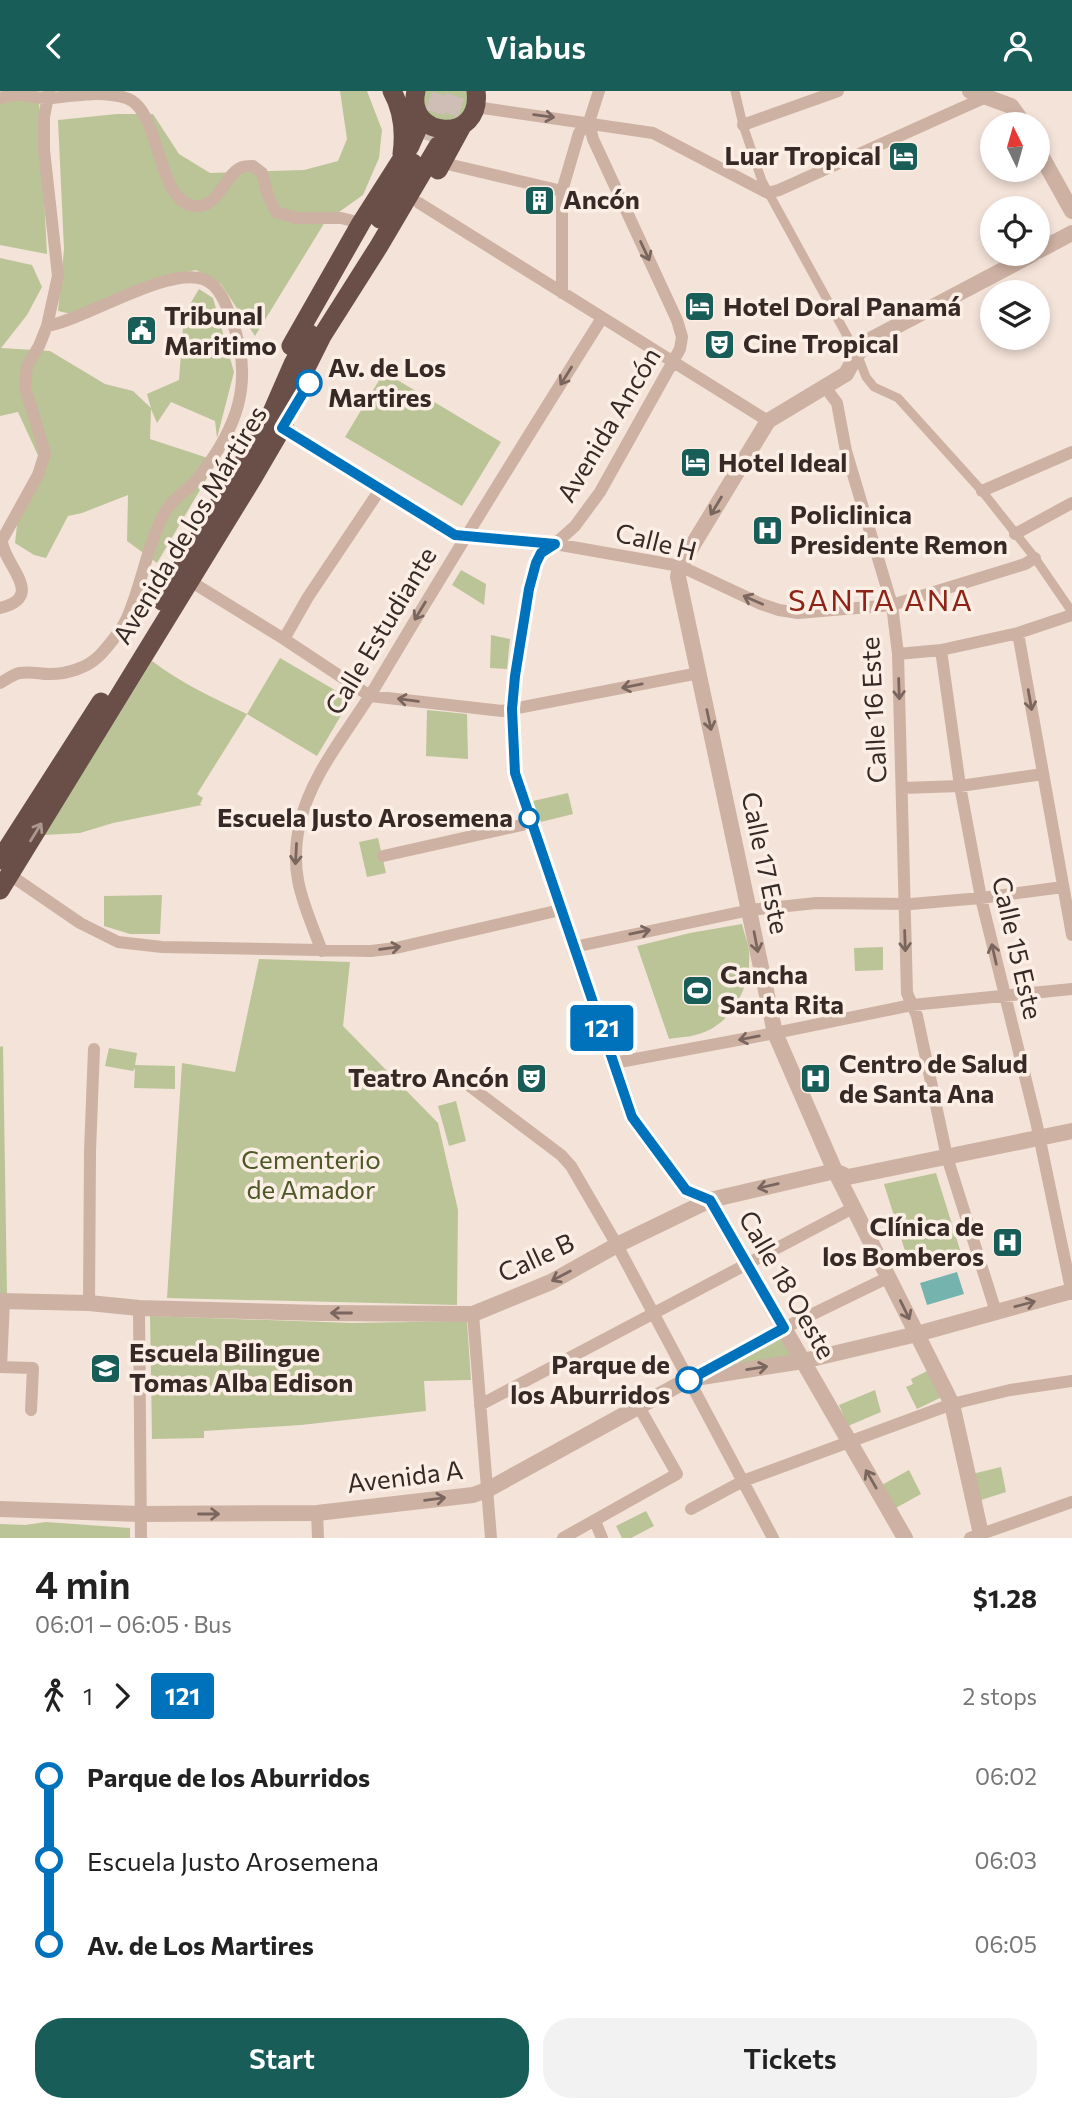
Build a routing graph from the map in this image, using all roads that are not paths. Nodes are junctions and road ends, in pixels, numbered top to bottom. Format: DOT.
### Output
graph roads {
  1 [pos="392,91"];
  2 [pos="599,91"];
  3 [pos="735,91"];
  4 [pos="838,91"];
  5 [pos="970,91"];
  6 [pos="414,93"];
  7 [pos="48,95"];
  8 [pos="986,97"];
  9 [pos="0,98"];
  10 [pos="476,99"];
  11 [pos="1015,112"];
  12 [pos="422,119"];
  13 [pos="589,122"];
  14 [pos="743,125"];
  15 [pos="462,126"];
  16 [pos="435,150"];
  17 [pos="401,160"];
  18 [pos="1050,172"];
  19 [pos="562,191"];
  20 [pos="768,193"];
  21 [pos="419,202"];
  22 [pos="1072,211"];
  23 [pos="361,223"];
  24 [pos="1072,233"];
  25 [pos="1050,245"];
  26 [pos="1010,266"];
  27 [pos="562,293"];
  28 [pos="602,318"];
  29 [pos="47,326"];
  30 [pos="858,354"];
  31 [pos="673,362"];
  32 [pos="825,387"];
  33 [pos="768,421"];
  34 [pos="282,428"];
  35 [pos="1072,453"];
  36 [pos="245,460"];
  37 [pos="381,488"];
  38 [pos="982,491"];
  39 [pos="1072,503"];
  40 [pos="1015,534"];
  41 [pos="464,537"];
  42 [pos="555,544"];
  43 [pos="1035,558"];
  44 [pos="680,566"];
  45 [pos="190,581"];
  46 [pos="892,605"];
  47 [pos="0,608"];
  48 [pos="1072,613"];
  49 [pos="1018,633"];
  50 [pos="284,639"];
  51 [pos="941,650"];
  52 [pos="898,654"];
  53 [pos="699,673"];
  54 [pos="0,683"];
  55 [pos="370,696"];
  56 [pos="512,709"];
  57 [pos="1044,774"];
  58 [pos="960,786"];
  59 [pos="902,788"];
  60 [pos="531,823"];
  61 [pos="383,856"];
  62 [pos="3,875"];
  63 [pos="1063,887"];
  64 [pos="981,898"];
  65 [pos="903,903"];
  66 [pos="750,909"];
  67 [pos="560,910"];
  68 [pos="1071,918"];
  69 [pos="1072,935"];
  70 [pos="574,947"];
  71 [pos="322,951"];
  72 [pos="1072,989"];
  73 [pos="1004,996"];
  74 [pos="912,1005"];
  75 [pos="775,1033"];
  76 [pos="94,1048"];
  77 [pos="614,1063"];
  78 [pos="467,1084"];
  79 [pos="1072,1131"];
  80 [pos="1039,1139"];
  81 [pos="947,1157"];
  82 [pos="835,1171"];
  83 [pos="710,1200"];
  84 [pos="853,1208"];
  85 [pos="617,1245"];
  86 [pos="747,1263"];
  87 [pos="889,1277"];
  88 [pos="1071,1292"];
  89 [pos="2,1301"];
  90 [pos="89,1303"];
  91 [pos="139,1308"];
  92 [pos="996,1312"];
  93 [pos="473,1314"];
  94 [pos="654,1314"];
  95 [pos="784,1328"];
  96 [pos="917,1334"];
  97 [pos="803,1361"];
  98 [pos="1,1367"];
  99 [pos="689,1380"];
  100 [pos="1072,1381"];
  101 [pos="952,1404"];
  102 [pos="480,1405"];
  103 [pos="639,1407"];
  104 [pos="31,1410"];
  105 [pos="849,1441"];
  106 [pos="743,1481"];
  107 [pos="487,1490"];
  108 [pos="1072,1502"];
  109 [pos="0,1509"];
  110 [pos="691,1509"];
  111 [pos="317,1513"];
  112 [pos="141,1514"];
  113 [pos="595,1521"];
  114 [pos="976,1536"];
  115 [pos="141,1538"];
  116 [pos="318,1538"];
  117 [pos="491,1538"];
  118 [pos="563,1538"];
  119 [pos="602,1538"];
  120 [pos="773,1538"];
  121 [pos="905,1538"];
  1 -- 17 [label="highway"];
  2 -- 13 [label="street"];
  3 -- 14 [label="street"];
  4 -- 14 [label="street"];
  5 -- 8 [label="street"];
  6 -- 12 [label="highway"];
  7 -- 9 [label="street"];
  7 -- 23 [label="street"];
  7 -- 29 [label="street"];
  8 -- 11 [label="street"];
  8 -- 20 [label="street"];
  10 -- 13 [label="street, one-way"];
  10 -- 15 [label="highway"];
  12 -- 15 [label="highway"];
  12 -- 17 [label="highway"];
  13 -- 19 [label="street"];
  13 -- 20 [label="street"];
  13 -- 31 [label="street, Avenida Ancón, one-way"];
  14 -- 20 [label="street"];
  15 -- 16 [label="highway"];
  16 -- 19 [label="street"];
  16 -- 21 [label="highway"];
  16 -- 34 [label="highway, Avenida de los Mártires"];
  16 -- 36 [label="highway, Avenida de los Mártires"];
  17 -- 23 [label="highway"];
  18 -- 22 [label="street"];
  19 -- 27 [label="street"];
  20 -- 30 [label="street"];
  21 -- 27 [label="street"];
  21 -- 34 [label="highway"];
  23 -- 36 [label="highway"];
  24 -- 25 [label="street"];
  26 -- 30 [label="street"];
  27 -- 28 [label="street"];
  28 -- 31 [label="street"];
  28 -- 41 [label="street, Calle Estudiante, one-way"];
  29 -- 47 [label="street"];
  29 -- 54 [label="street"];
  30 -- 32 [label="street"];
  30 -- 38 [label="street"];
  31 -- 33 [label="street"];
  31 -- 42 [label="street, Avenida Ancón"];
  32 -- 33 [label="street"];
  32 -- 46 [label="street, Calle 16 Este"];
  33 -- 44 [label="street, one-way"];
  34 -- 37 [label="street, Calle H"];
  34 -- 45 [label="highway, Avenida de los Mártires"];
  35 -- 38 [label="street"];
  36 -- 62 [label="highway, Avenida de los Mártires"];
  37 -- 41 [label="street, Calle H"];
  37 -- 50 [label="street"];
  38 -- 40 [label="street"];
  39 -- 40 [label="street"];
  40 -- 43 [label="street"];
  41 -- 42 [label="street, Calle H"];
  41 -- 55 [label="street, Calle Estudiante, one-way"];
  42 -- 44 [label="street, Calle H"];
  42 -- 56 [label="street, Avenida Ancón"];
  43 -- 46 [label="street, Calle H"];
  43 -- 48 [label="street"];
  46 -- 44 [label="street, Calle H, one-way"];
  44 -- 53 [label="street, Calle 17 Este"];
  45 -- 50 [label="street"];
  62 -- 45 [label="highway, Avenida de los Mártires, one-way"];
  46 -- 52 [label="street, Calle 16 Este"];
  48 -- 49 [label="street"];
  49 -- 51 [label="street"];
  49 -- 57 [label="street, one-way"];
  50 -- 55 [label="street"];
  51 -- 52 [label="street"];
  51 -- 58 [label="street, Calle 15 Este"];
  52 -- 59 [label="street, Calle 16 Este, one-way"];
  53 -- 56 [label="street, one-way"];
  53 -- 66 [label="street, Calle 17 Este, one-way"];
  56 -- 55 [label="street, one-way"];
  55 -- 71 [label="street, Calle Estudiante, one-way"];
  56 -- 60 [label="street, Calle 18 Oeste"];
  57 -- 58 [label="street"];
  57 -- 63 [label="street"];
  58 -- 59 [label="street"];
  58 -- 64 [label="street, Calle 15 Este"];
  59 -- 65 [label="street, Calle 16 Este"];
  60 -- 61 [label="street"];
  60 -- 67 [label="street, Calle 18 Oeste"];
  62 -- 71 [label="street"];
  63 -- 64 [label="street"];
  63 -- 68 [label="street"];
  64 -- 65 [label="street"];
  73 -- 64 [label="street, Calle 15 Este, one-way"];
  65 -- 66 [label="street"];
  65 -- 74 [label="street, Calle 16 Este, one-way"];
  70 -- 66 [label="street, one-way"];
  66 -- 75 [label="street, Calle 17 Este, one-way"];
  67 -- 70 [label="street, Calle 18 Oeste"];
  71 -- 67 [label="street, one-way"];
  68 -- 69 [label="street"];
  70 -- 77 [label="street, Calle 18 Oeste"];
  72 -- 73 [label="street"];
  73 -- 74 [label="street"];
  73 -- 80 [label="street, Calle 15 Este"];
  74 -- 75 [label="street"];
  74 -- 81 [label="street, Calle 16 Este"];
  75 -- 77 [label="street, one-way"];
  75 -- 82 [label="street, Calle 17 Este"];
  76 -- 90 [label="street"];
  77 -- 83 [label="street, Calle 18 Oeste"];
  78 -- 85 [label="street"];
  79 -- 80 [label="street, Calle B"];
  80 -- 81 [label="street, Calle B"];
  80 -- 88 [label="street, Calle 15 Este"];
  81 -- 82 [label="street, Calle B"];
  81 -- 92 [label="street, Calle 16 Este"];
  82 -- 83 [label="street, Calle B, one-way"];
  82 -- 84 [label="street, Calle 17 Este"];
  83 -- 85 [label="street, Calle B"];
  83 -- 86 [label="street, Calle 18 Oeste"];
  84 -- 86 [label="street"];
  84 -- 87 [label="street, Calle 17 Este"];
  85 -- 93 [label="street, Calle B, one-way"];
  85 -- 94 [label="street"];
  86 -- 94 [label="street"];
  86 -- 95 [label="street, Calle 18 Oeste"];
  87 -- 95 [label="street"];
  87 -- 96 [label="street, Calle 17 Este, one-way"];
  92 -- 88 [label="street, Avenida A, one-way"];
  89 -- 90 [label="street, Calle B"];
  89 -- 98 [label="street"];
  90 -- 91 [label="street, Calle B"];
  93 -- 91 [label="street, Calle B, one-way"];
  91 -- 112 [label="street"];
  92 -- 96 [label="street, Avenida A"];
  93 -- 102 [label="street"];
  94 -- 99 [label="street"];
  94 -- 102 [label="street"];
  95 -- 97 [label="street, Calle 18 Oeste"];
  95 -- 99 [label="street"];
  96 -- 97 [label="street, Avenida A"];
  96 -- 101 [label="street, Calle 17 Este"];
  99 -- 97 [label="street, Avenida A, one-way"];
  97 -- 105 [label="street, Calle 18 Oeste"];
  98 -- 104 [label="street"];
  99 -- 103 [label="street, Avenida A"];
  99 -- 106 [label="street"];
  100 -- 101 [label="street"];
  101 -- 105 [label="street"];
  101 -- 114 [label="street, Calle 17 Este"];
  102 -- 107 [label="street"];
  103 -- 107 [label="street, Avenida A"];
  103 -- 113 [label="street"];
  105 -- 106 [label="street"];
  121 -- 105 [label="street, Calle 18 Oeste, one-way"];
  106 -- 110 [label="street"];
  106 -- 120 [label="street"];
  111 -- 107 [label="street, Avenida A, one-way"];
  107 -- 117 [label="street"];
  108 -- 114 [label="street"];
  109 -- 112 [label="street, Avenida A"];
  112 -- 111 [label="street, Avenida A, one-way"];
  111 -- 116 [label="street"];
  112 -- 115 [label="street"];
  113 -- 118 [label="street"];
  113 -- 119 [label="street"];
}
